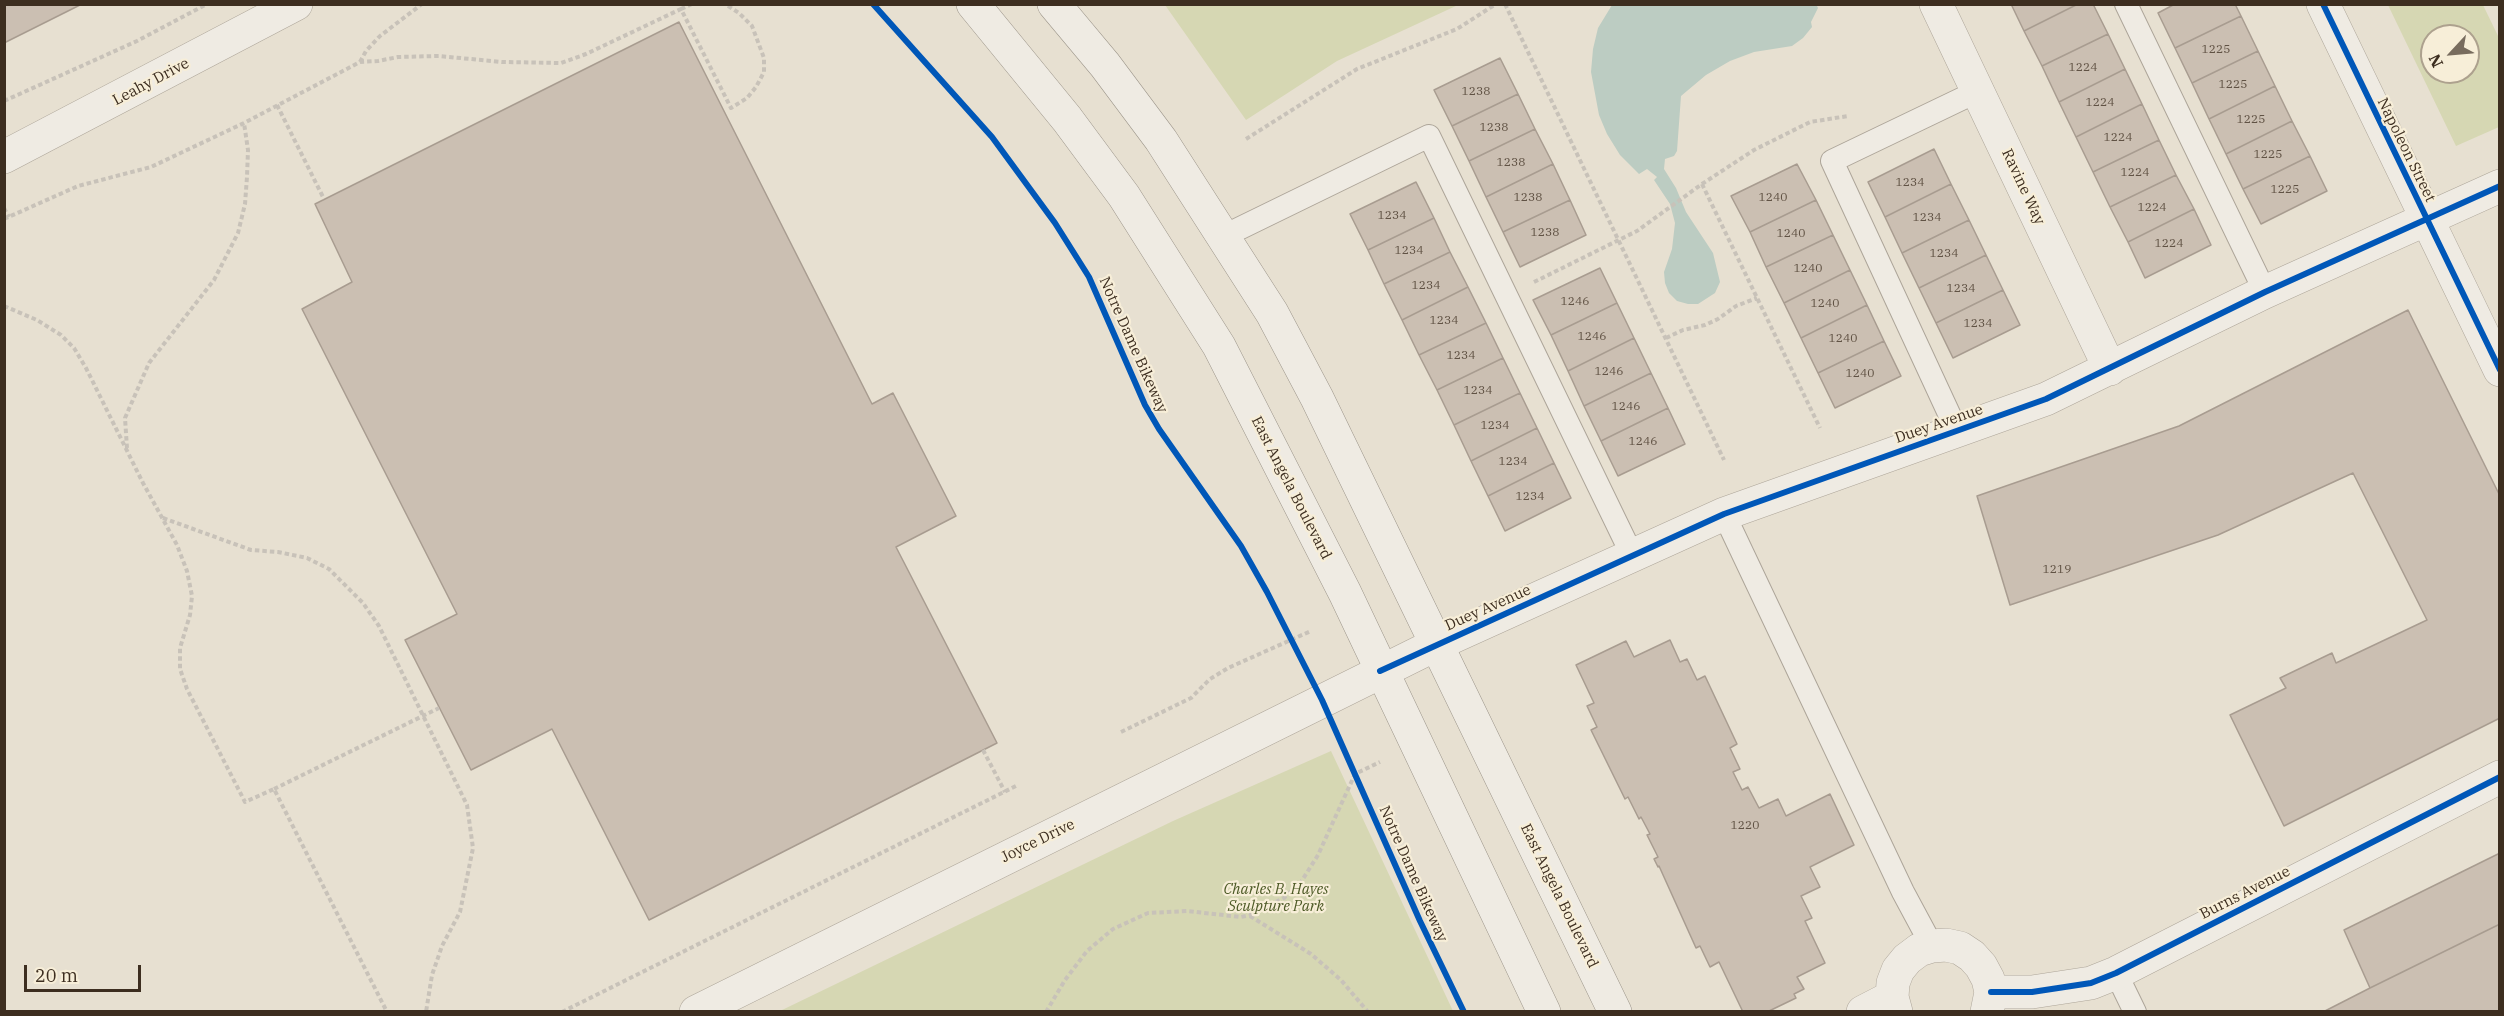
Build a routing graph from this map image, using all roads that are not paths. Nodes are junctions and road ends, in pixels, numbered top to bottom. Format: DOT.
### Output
graph roads {
  1 [pos="296,4"];
  2 [pos="973,4"];
  3 [pos="1054,4"];
  4 [pos="1936,4"];
  5 [pos="2126,4"];
  6 [pos="2323,4"];
  7 [pos="1977,91"];
  8 [pos="4,157"];
  9 [pos="2499,186"];
  10 [pos="2426,218"];
  11 [pos="1224,236"];
  12 [pos="2265,292"];
  13 [pos="2110,369"];
  14 [pos="2499,370"];
  15 [pos="1957,431"];
  16 [pos="1724,514"];
  17 [pos="1632,555"];
  18 [pos="1437,644"];
  19 [pos="1380,671"];
  20 [pos="2499,777"];
  21 [pos="1932,946"];
  22 [pos="2116,973"];
  23 [pos="1989,1002"];
  24 [pos="1894,1004"];
  25 [pos="696,1011"];
  26 [pos="1544,1011"];
  27 [pos="1614,1011"];
  28 [pos="1863,1011"];
  29 [pos="2135,1011"];
  1 -- 8 [label="street, Leahy Drive"];
  2 -- 19 [label="street, East Angela Boulevard"];
  3 -- 11 [label="street, East Angela Boulevard"];
  4 -- 7 [label="street, Ravine Way"];
  5 -- 12 [label="lane"];
  6 -- 10 [label="street, Napoleon Street"];
  7 -- 13 [label="street, Ravine Way"];
  7 -- 15 [label="lane"];
  9 -- 10 [label="street, Duey Avenue"];
  10 -- 12 [label="street, Duey Avenue"];
  10 -- 14 [label="street, Napoleon Street"];
  11 -- 17 [label="lane"];
  11 -- 18 [label="street, East Angela Boulevard"];
  12 -- 13 [label="street, Duey Avenue"];
  13 -- 15 [label="street, Duey Avenue"];
  15 -- 16 [label="street, Duey Avenue"];
  16 -- 17 [label="street, Duey Avenue"];
  16 -- 21 [label="lane"];
  17 -- 18 [label="street, Duey Avenue"];
  18 -- 19 [label="street, Duey Avenue"];
  18 -- 27 [label="street, East Angela Boulevard"];
  19 -- 25 [label="street, Joyce Drive"];
  19 -- 26 [label="street, East Angela Boulevard"];
  20 -- 22 [label="street, Burns Avenue"];
  21 -- 23 [label="street"];
  21 -- 24 [label="street"];
  22 -- 23 [label="street, Burns Avenue"];
  22 -- 29 [label="lane"];
  24 -- 28 [label="street"];
}
